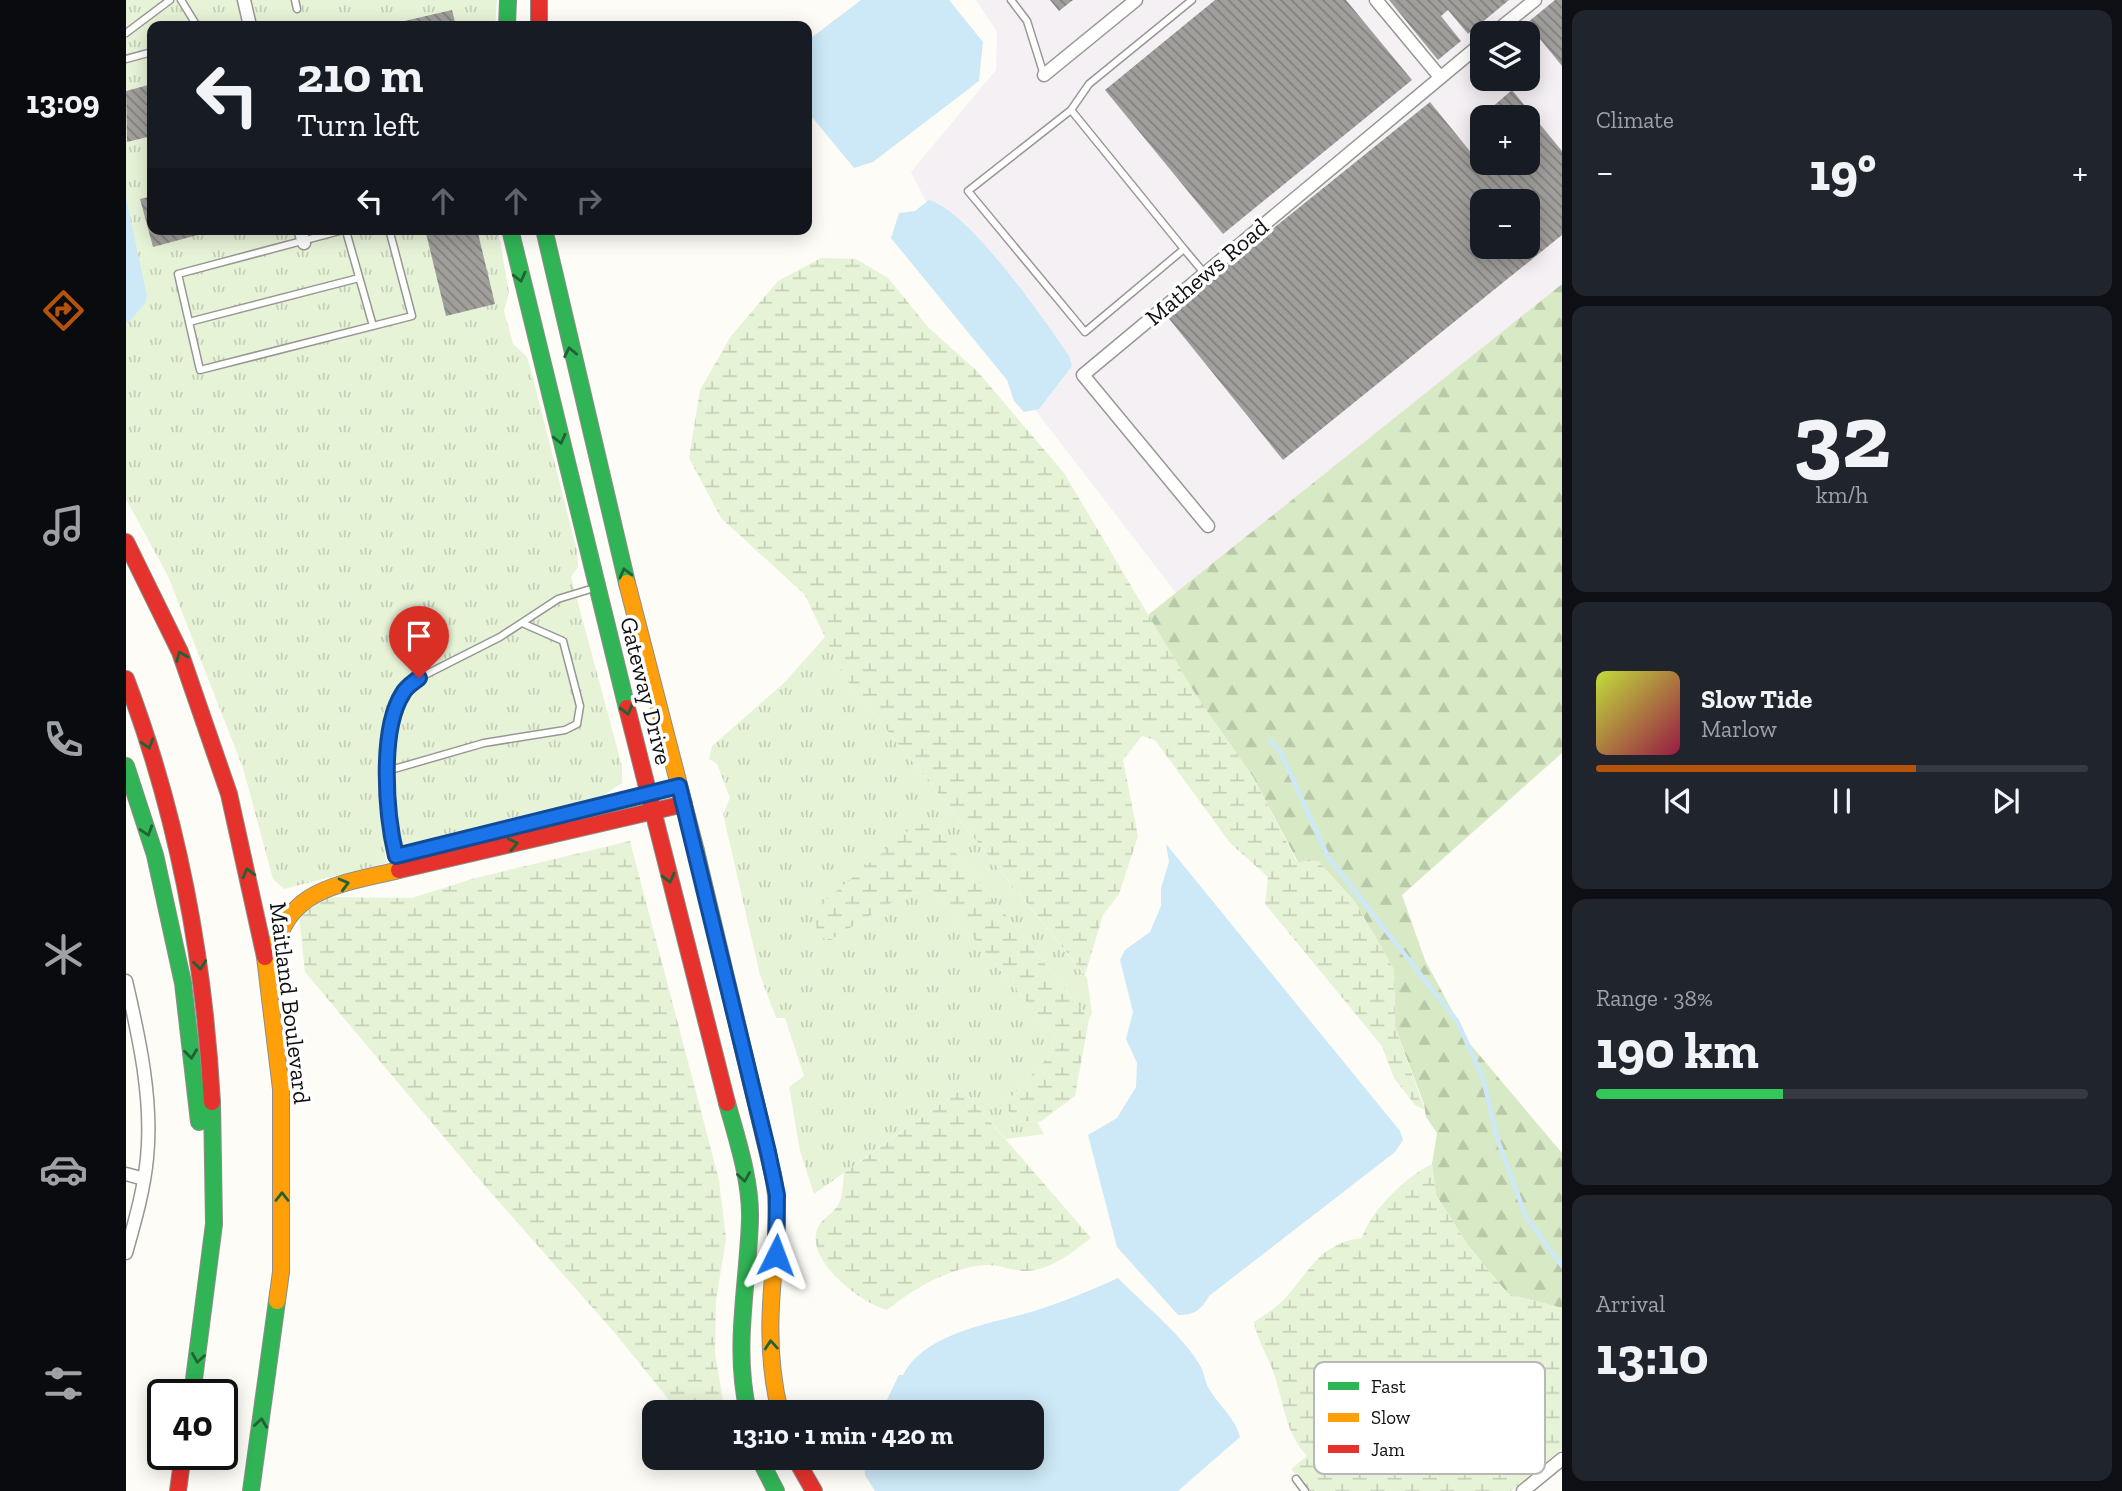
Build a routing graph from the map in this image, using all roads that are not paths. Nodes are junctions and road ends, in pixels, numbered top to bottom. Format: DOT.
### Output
graph roads {
  1 [pos="170,0"];
  2 [pos="181,0"];
  3 [pos="244,0"];
  4 [pos="295,0"];
  5 [pos="508,0"];
  6 [pos="539,0"];
  7 [pos="1011,0"];
  8 [pos="1136,0"];
  9 [pos="1192,0"];
  10 [pos="1376,0"];
  11 [pos="1535,0"];
  12 [pos="297,9"];
  13 [pos="194,21"];
  14 [pos="247,21"];
  15 [pos="507,21"];
  16 [pos="538,21"];
  17 [pos="1509,21"];
  18 [pos="126,33"];
  19 [pos="147,53"];
  20 [pos="1470,53"];
  21 [pos="126,59"];
  22 [pos="1044,75"];
  23 [pos="1440,77"];
  24 [pos="1070,110"];
  25 [pos="302,235"];
  26 [pos="330,235"];
  27 [pos="347,235"];
  28 [pos="391,235"];
  29 [pos="511,235"];
  30 [pos="545,235"];
  31 [pos="304,243"];
  32 [pos="1184,249"];
  33 [pos="1205,274"];
  34 [pos="359,278"];
  35 [pos="563,318"];
  36 [pos="189,322"];
  37 [pos="532,325"];
  38 [pos="373,326"];
  39 [pos="1208,526"];
  40 [pos="126,542"];
  41 [pos="597,587"];
  42 [pos="522,623"];
  43 [pos="126,679"];
  44 [pos="126,766"];
  45 [pos="387,771"];
  46 [pos="679,786"];
  47 [pos="648,794"];
  48 [pos="684,804"];
  49 [pos="652,812"];
  50 [pos="397,863"];
  51 [pos="126,981"];
  52 [pos="270,988"];
  53 [pos="126,1174"];
  54 [pos="144,1179"];
  55 [pos="126,1253"];
  56 [pos="745,1271"];
  57 [pos="774,1275"];
  58 [pos="204,1321"];
  59 [pos="195,1379"];
  60 [pos="745,1400"];
  61 [pos="776,1400"];
  62 [pos="1562,1459"];
  63 [pos="181,1470"];
  64 [pos="766,1470"];
  65 [pos="802,1470"];
  66 [pos="1545,1473"];
  67 [pos="1544,1474"];
  68 [pos="1296,1479"];
  69 [pos="178,1488"];
  70 [pos="251,1491"];
  71 [pos="776,1491"];
  72 [pos="814,1491"];
  73 [pos="1305,1491"];
  74 [pos="1523,1491"];
  1 -- 18 [label="lane"];
  2 -- 13 [label="lane"];
  3 -- 14 [label="street"];
  4 -- 12 [label="lane"];
  5 -- 15 [label="main road"];
  6 -- 16 [label="main road"];
  7 -- 22 [label="lane"];
  8 -- 22 [label="street"];
  9 -- 24 [label="lane"];
  10 -- 23 [label="street"];
  11 -- 17 [label="street"];
  19 -- 21 [label="lane"];
  20 -- 23 [label="street, Mathews Road"];
  23 -- 33 [label="street, Mathews Road"];
  24 -- 32 [label="lane"];
  24 -- 32 [label="lane"];
  25 -- 31 [label="street"];
  26 -- 31 [label="lane"];
  27 -- 34 [label="lane"];
  28 -- 38 [label="lane"];
  29 -- 37 [label="main road, Gateway Drive, one-way"];
  30 -- 35 [label="main road, Gateway Drive"];
  31 -- 36 [label="lane"];
  32 -- 33 [label="lane"];
  33 -- 39 [label="street, Mathews Road"];
  34 -- 36 [label="lane"];
  34 -- 38 [label="lane"];
  35 -- 37 [label="main road"];
  46 -- 35 [label="main road, Gateway Drive, one-way"];
  36 -- 38 [label="lane"];
  37 -- 41 [label="main road, Gateway Drive, one-way"];
  52 -- 40 [label="main road, Maitland Boulevard, one-way"];
  41 -- 42 [label="lane"];
  41 -- 47 [label="main road, Gateway Drive, one-way"];
  42 -- 45 [label="lane"];
  42 -- 45 [label="lane"];
  43 -- 58 [label="main road, one-way"];
  44 -- 58 [label="main road, one-way"];
  45 -- 50 [label="lane"];
  46 -- 47 [label="street"];
  46 -- 48 [label="main road, Gateway Drive"];
  47 -- 49 [label="main road, Gateway Drive"];
  47 -- 50 [label="street"];
  48 -- 49 [label="main road"];
  48 -- 57 [label="main road, Gateway Drive"];
  50 -- 49 [label="main road, one-way"];
  49 -- 56 [label="main road, Gateway Drive, one-way"];
  52 -- 50 [label="main road, one-way"];
  51 -- 54 [label="street"];
  70 -- 52 [label="main road, Maitland Boulevard, one-way"];
  53 -- 54 [label="street"];
  54 -- 55 [label="street"];
  56 -- 57 [label="main road"];
  56 -- 60 [label="main road, Gateway Drive"];
  61 -- 57 [label="main road, Gateway Drive, one-way"];
  58 -- 59 [label="main road, one-way"];
  62 -- 66 [label="street"];
  63 -- 69 [label="main road"];
  64 -- 71 [label="main road"];
  65 -- 72 [label="main road"];
  67 -- 74 [label="street"];
  68 -- 73 [label="lane"];
}
